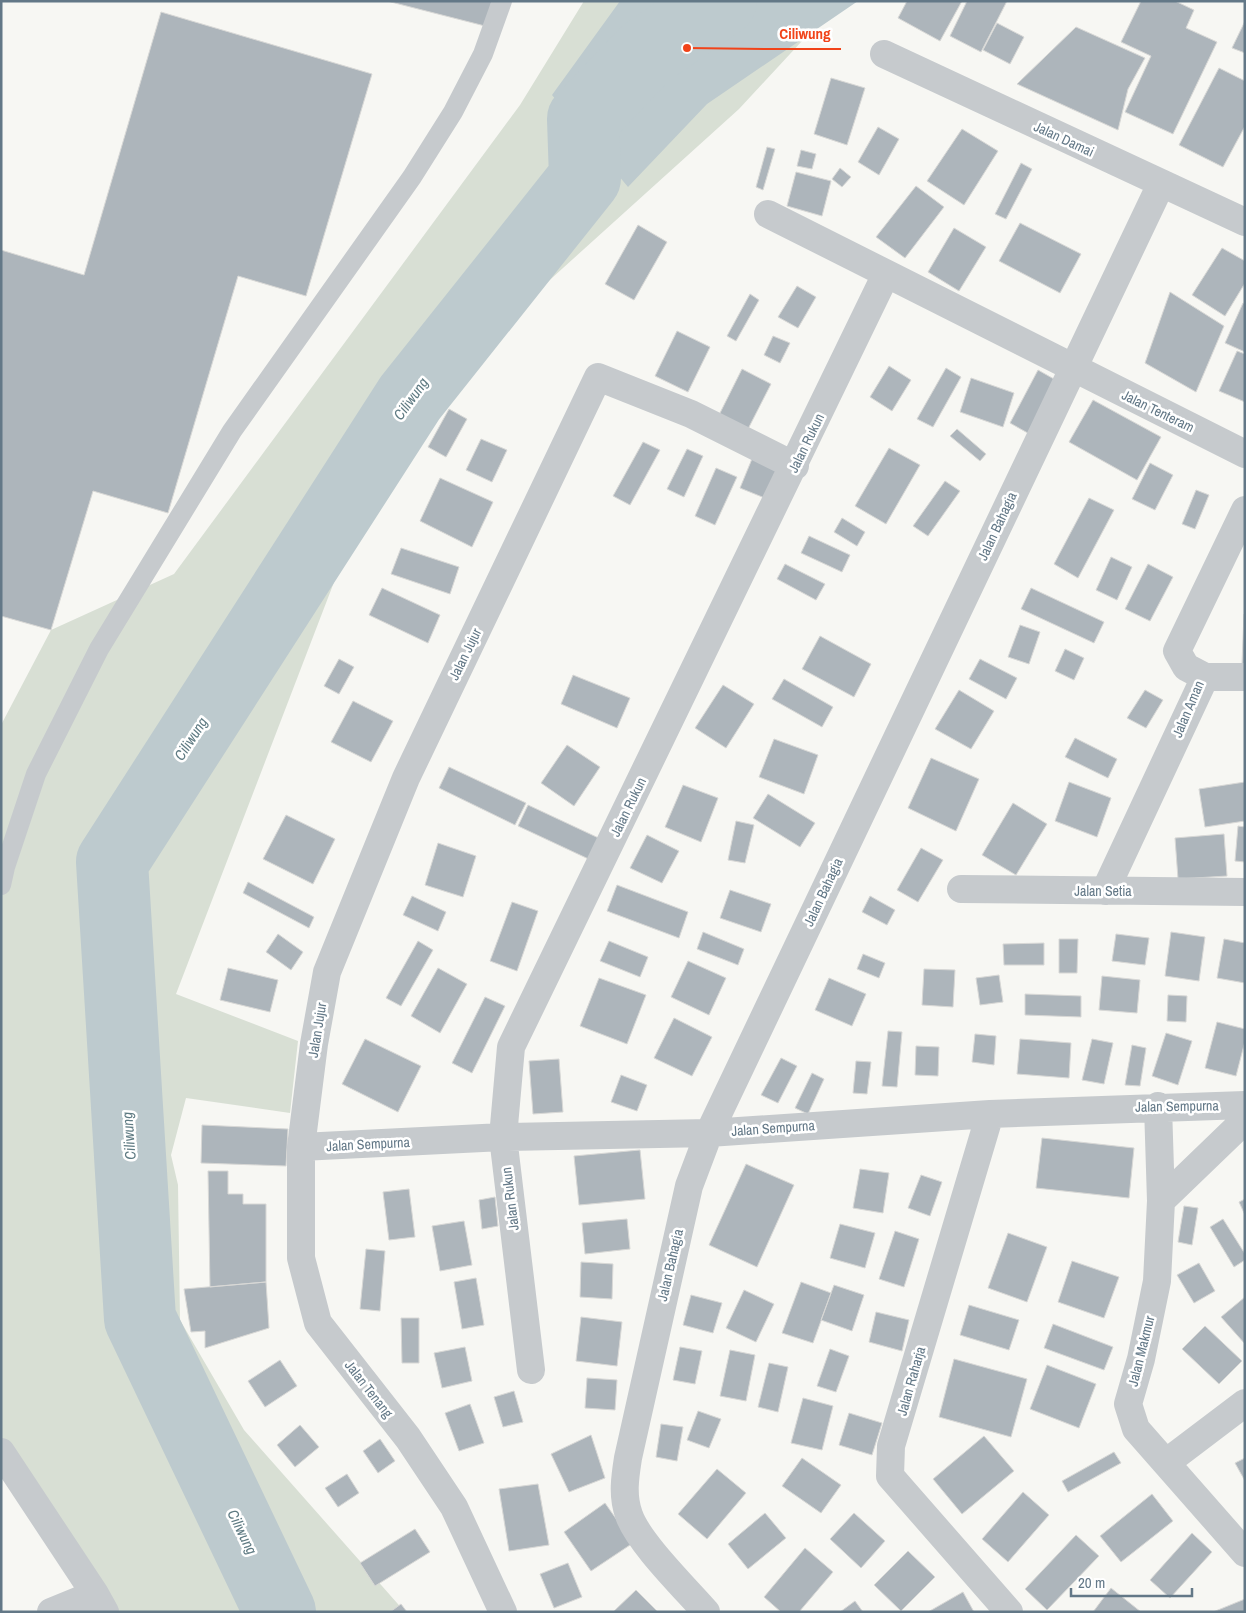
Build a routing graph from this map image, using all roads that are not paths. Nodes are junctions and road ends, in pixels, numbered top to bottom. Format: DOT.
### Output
graph roads {
  1 [pos="502,1"];
  2 [pos="884,54"];
  3 [pos="1160,184"];
  4 [pos="768,214"];
  5 [pos="1245,222"];
  6 [pos="886,274"];
  7 [pos="1071,368"];
  8 [pos="1245,454"];
  9 [pos="795,466"];
  10 [pos="1245,510"];
  11 [pos="1204,677"];
  12 [pos="1245,677"];
  13 [pos="1,885"];
  14 [pos="961,889"];
  15 [pos="1105,891"];
  16 [pos="1245,892"];
  17 [pos="1245,1105"];
  18 [pos="1158,1106"];
  19 [pos="990,1114"];
  20 [pos="1245,1120"];
  21 [pos="709,1133"];
  22 [pos="503,1137"];
  23 [pos="301,1147"];
  24 [pos="1160,1201"];
  25 [pos="531,1370"];
  26 [pos="1245,1403"];
  27 [pos="1,1452"];
  28 [pos="1167,1462"];
  29 [pos="1245,1552"];
  30 [pos="100,1603"];
  31 [pos="51,1612"];
  32 [pos="503,1612"];
  33 [pos="706,1612"];
  34 [pos="1009,1612"];
  1 -- 13 [label="lane"];
  2 -- 3 [label="street, Jalan Damai"];
  3 -- 5 [label="street, Jalan Damai"];
  3 -- 7 [label="street, Jalan Bahagia"];
  4 -- 6 [label="street, Jalan Tenteram"];
  6 -- 7 [label="street, Jalan Tenteram"];
  6 -- 9 [label="street, Jalan Rukun"];
  7 -- 8 [label="street, Jalan Tenteram"];
  7 -- 21 [label="street, Jalan Bahagia"];
  9 -- 22 [label="street, Jalan Rukun"];
  9 -- 23 [label="street, Jalan Jujur"];
  10 -- 11 [label="street, Jalan Aman"];
  11 -- 12 [label="street"];
  11 -- 15 [label="street, Jalan Aman"];
  14 -- 15 [label="street, Jalan Setia"];
  15 -- 16 [label="street, Jalan Setia"];
  17 -- 18 [label="street, Jalan Sempurna"];
  18 -- 19 [label="street, Jalan Sempurna"];
  18 -- 24 [label="street, Jalan Makmur"];
  19 -- 21 [label="street, Jalan Sempurna"];
  19 -- 34 [label="street, Jalan Raharja"];
  20 -- 24 [label="street"];
  21 -- 22 [label="street, Jalan Sempurna"];
  21 -- 33 [label="street, Jalan Bahagia"];
  22 -- 23 [label="street, Jalan Sempurna"];
  22 -- 25 [label="street, Jalan Rukun"];
  23 -- 32 [label="street, Jalan Tenang"];
  24 -- 28 [label="street, Jalan Makmur"];
  26 -- 28 [label="street"];
  27 -- 30 [label="street"];
  28 -- 29 [label="street, Jalan Makmur"];
  30 -- 31 [label="street"];
}
